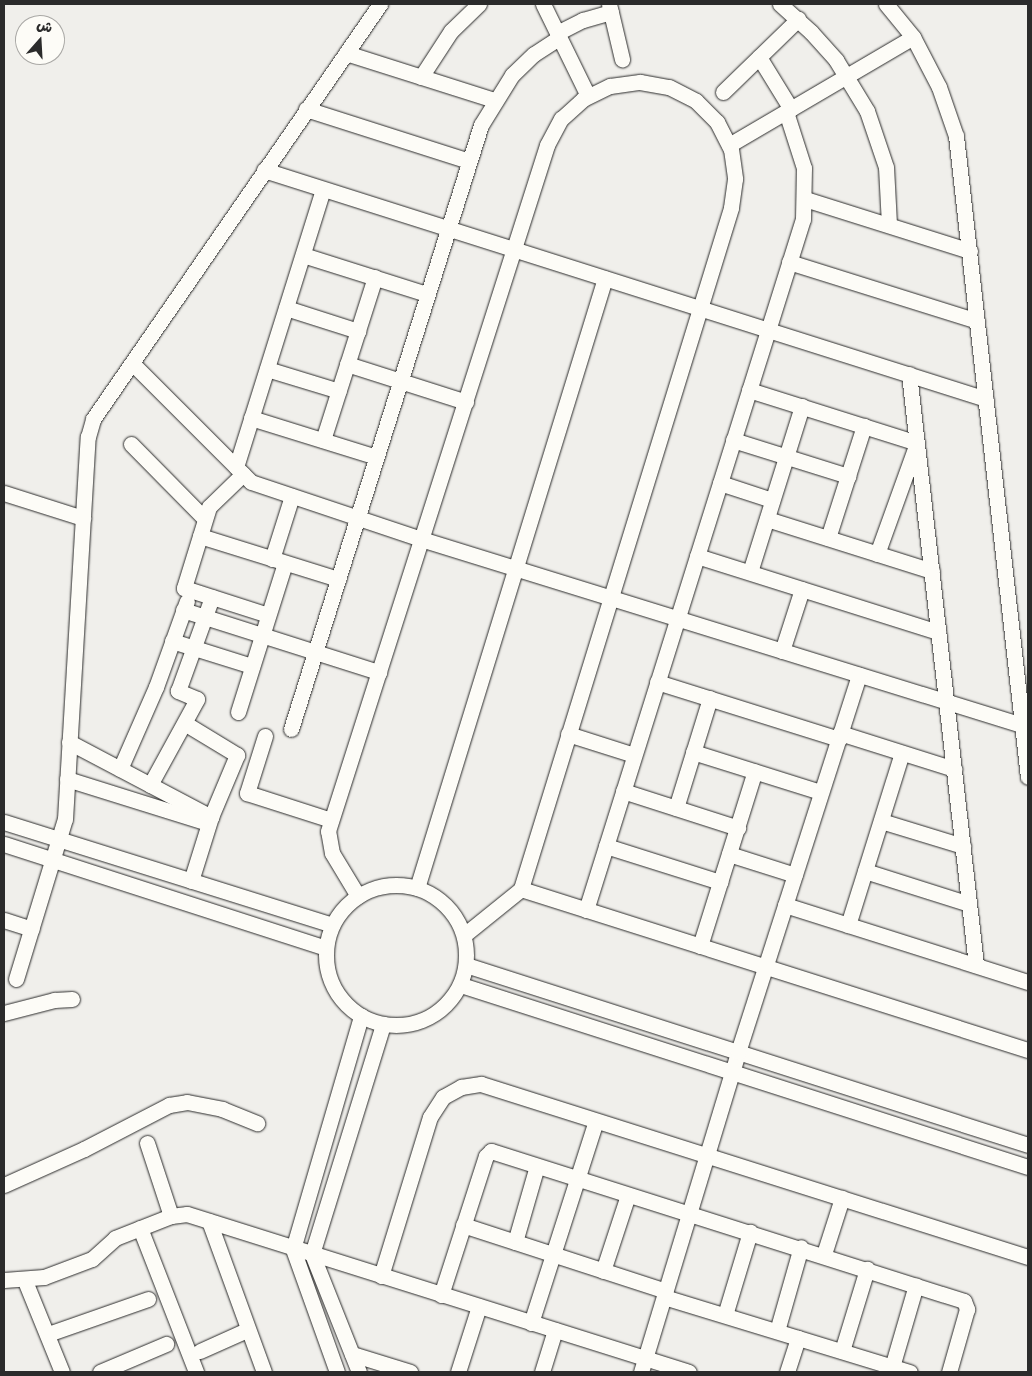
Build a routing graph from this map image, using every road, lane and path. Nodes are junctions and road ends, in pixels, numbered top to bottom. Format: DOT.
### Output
graph roads {
  1 [pos="380,4"];
  2 [pos="479,4"];
  3 [pos="543,4"];
  4 [pos="780,4"];
  5 [pos="886,4"];
  6 [pos="610,8"];
  7 [pos="798,19"];
  8 [pos="558,35"];
  9 [pos="913,37"];
  10 [pos="346,53"];
  11 [pos="759,57"];
  12 [pos="622,59"];
  13 [pos="847,76"];
  14 [pos="421,77"];
  15 [pos="723,92"];
  16 [pos="588,96"];
  17 [pos="494,100"];
  18 [pos="306,109"];
  19 [pos="789,110"];
  20 [pos="729,146"];
  21 [pos="470,161"];
  22 [pos="264,170"];
  23 [pos="323,189"];
  24 [pos="806,199"];
  25 [pos="889,226"];
  26 [pos="448,229"];
  27 [pos="516,250"];
  28 [pos="970,251"];
  29 [pos="303,255"];
  30 [pos="789,262"];
  31 [pos="375,277"];
  32 [pos="605,278"];
  33 [pos="427,294"];
  34 [pos="286,308"];
  35 [pos="701,308"];
  36 [pos="978,321"];
  37 [pos="768,330"];
  38 [pos="358,331"];
  39 [pos="132,363"];
  40 [pos="347,364"];
  41 [pos="267,369"];
  42 [pos="909,374"];
  43 [pos="400,381"];
  44 [pos="749,390"];
  45 [pos="339,391"];
  46 [pos="986,399"];
  47 [pos="466,402"];
  48 [pos="802,406"];
  49 [pos="251,418"];
  50 [pos="864,426"];
  51 [pos="323,440"];
  52 [pos="733,440"];
  53 [pos="917,443"];
  54 [pos="132,444"];
  55 [pos="786,456"];
  56 [pos="376,457"];
  57 [pos="239,471"];
  58 [pos="848,476"];
  59 [pos="720,483"];
  60 [pos="4,493"];
  61 [pos="292,496"];
  62 [pos="772,500"];
  63 [pos="83,518"];
  64 [pos="357,518"];
  65 [pos="205,519"];
  66 [pos="766,519"];
  67 [pos="200,536"];
  68 [pos="828,538"];
  69 [pos="421,539"];
  70 [pos="877,554"];
  71 [pos="697,556"];
  72 [pos="278,561"];
  73 [pos="516,568"];
  74 [pos="932,571"];
  75 [pos="750,572"];
  76 [pos="338,579"];
  77 [pos="802,589"];
  78 [pos="190,591"];
  79 [pos="212,598"];
  80 [pos="610,598"];
  81 [pos="183,610"];
  82 [pos="268,615"];
  83 [pos="205,617"];
  84 [pos="677,618"];
  85 [pos="938,632"];
  86 [pos="262,635"];
  87 [pos="172,641"];
  88 [pos="194,648"];
  89 [pos="782,651"];
  90 [pos="315,652"];
  91 [pos="252,666"];
  92 [pos="379,672"];
  93 [pos="859,675"];
  94 [pos="657,682"];
  95 [pos="710,698"];
  96 [pos="946,702"];
  97 [pos="238,712"];
  98 [pos="186,724"];
  99 [pos="1022,725"];
  100 [pos="290,729"];
  101 [pos="568,734"];
  102 [pos="265,736"];
  103 [pos="839,736"];
  104 [pos="70,742"];
  105 [pos="693,752"];
  106 [pos="902,753"];
  107 [pos="634,755"];
  108 [pos="120,769"];
  109 [pos="954,769"];
  110 [pos="755,772"];
  111 [pos="1028,777"];
  112 [pos="67,779"];
  113 [pos="150,785"];
  114 [pos="623,791"];
  115 [pos="821,792"];
  116 [pos="676,808"];
  117 [pos="210,820"];
  118 [pos="332,820"];
  119 [pos="881,821"];
  120 [pos="4,822"];
  121 [pos="738,828"];
  122 [pos="60,840"];
  123 [pos="4,844"];
  124 [pos="606,846"];
  125 [pos="963,846"];
  126 [pos="729,854"];
  127 [pos="54,859"];
  128 [pos="865,872"];
  129 [pos="795,875"];
  130 [pos="191,881"];
  131 [pos="720,882"];
  132 [pos="417,888"];
  133 [pos="521,889"];
  134 [pos="358,896"];
  135 [pos="969,904"];
  136 [pos="785,905"];
  137 [pos="586,910"];
  138 [pos="4,920"];
  139 [pos="332,925"];
  140 [pos="848,925"];
  141 [pos="32,929"];
  142 [pos="464,935"];
  143 [pos="700,946"];
  144 [pos="326,948"];
  145 [pos="466,965"];
  146 [pos="976,965"];
  147 [pos="765,966"];
  148 [pos="16,979"];
  149 [pos="1028,982"];
  150 [pos="461,985"];
  151 [pos="72,999"];
  152 [pos="4,1014"];
  153 [pos="361,1016"];
  154 [pos="383,1024"];
  155 [pos="1028,1050"];
  156 [pos="738,1052"];
  157 [pos="732,1074"];
  158 [pos="596,1121"];
  159 [pos="258,1123"];
  160 [pos="147,1143"];
  161 [pos="1028,1145"];
  162 [pos="708,1156"];
  163 [pos="537,1166"];
  164 [pos="1028,1167"];
  165 [pos="576,1178"];
  166 [pos="4,1185"];
  167 [pos="628,1195"];
  168 [pos="842,1198"];
  169 [pos="690,1214"];
  170 [pos="171,1216"];
  171 [pos="209,1221"];
  172 [pos="463,1225"];
  173 [pos="140,1228"];
  174 [pos="750,1232"];
  175 [pos="515,1242"];
  176 [pos="801,1247"];
  177 [pos="293,1248"];
  178 [pos="312,1254"];
  179 [pos="553,1254"];
  180 [pos="824,1254"];
  181 [pos="1028,1257"];
  182 [pos="867,1269"];
  183 [pos="603,1270"];
  184 [pos="381,1276"];
  185 [pos="4,1280"];
  186 [pos="25,1281"];
  187 [pos="916,1285"];
  188 [pos="665,1294"];
  189 [pos="441,1295"];
  190 [pos="148,1298"];
  191 [pos="478,1306"];
  192 [pos="725,1315"];
  193 [pos="531,1323"];
  194 [pos="247,1330"];
  195 [pos="555,1330"];
  196 [pos="777,1331"];
  197 [pos="48,1334"];
  198 [pos="798,1338"];
  199 [pos="166,1344"];
  200 [pos="200,1351"];
  201 [pos="842,1351"];
  202 [pos="352,1354"];
  203 [pos="643,1365"];
  204 [pos="892,1367"];
  205 [pos="62,1372"];
  206 [pos="100,1372"];
  207 [pos="196,1372"];
  208 [pos="264,1372"];
  209 [pos="336,1372"];
  210 [pos="359,1372"];
  211 [pos="410,1372"];
  212 [pos="458,1372"];
  213 [pos="542,1372"];
  214 [pos="689,1372"];
  215 [pos="787,1372"];
  216 [pos="910,1372"];
  217 [pos="948,1372"];
  1 -- 10 [label="street"];
  2 -- 14 [label="street"];
  3 -- 8 [label="street"];
  4 -- 7 [label="street"];
  5 -- 9 [label="street"];
  6 -- 8 [label="street"];
  6 -- 12 [label="street"];
  7 -- 11 [label="street"];
  7 -- 13 [label="street"];
  8 -- 16 [label="street"];
  8 -- 17 [label="street"];
  9 -- 13 [label="street"];
  9 -- 28 [label="street"];
  10 -- 14 [label="street"];
  10 -- 18 [label="street"];
  11 -- 15 [label="street"];
  11 -- 19 [label="street"];
  13 -- 19 [label="street"];
  13 -- 25 [label="street"];
  14 -- 17 [label="street"];
  16 -- 20 [label="street"];
  16 -- 27 [label="street"];
  17 -- 21 [label="street"];
  18 -- 21 [label="street"];
  18 -- 22 [label="street"];
  19 -- 20 [label="street"];
  19 -- 24 [label="street"];
  20 -- 35 [label="street"];
  21 -- 26 [label="street"];
  22 -- 23 [label="street"];
  22 -- 39 [label="street"];
  23 -- 26 [label="street"];
  23 -- 29 [label="street"];
  24 -- 25 [label="street"];
  24 -- 30 [label="street"];
  25 -- 28 [label="street"];
  26 -- 27 [label="street"];
  26 -- 33 [label="street"];
  27 -- 32 [label="street"];
  27 -- 47 [label="street"];
  28 -- 36 [label="street"];
  29 -- 31 [label="street"];
  29 -- 34 [label="street"];
  30 -- 36 [label="street"];
  30 -- 37 [label="street"];
  31 -- 33 [label="street"];
  31 -- 38 [label="street"];
  32 -- 35 [label="street"];
  32 -- 73 [label="street"];
  33 -- 43 [label="street"];
  34 -- 38 [label="street"];
  34 -- 41 [label="street"];
  35 -- 37 [label="street"];
  35 -- 80 [label="street"];
  36 -- 46 [label="street"];
  37 -- 42 [label="street"];
  37 -- 44 [label="street"];
  38 -- 40 [label="street"];
  39 -- 57 [label="street"];
  39 -- 63 [label="street"];
  40 -- 43 [label="street"];
  40 -- 45 [label="street"];
  41 -- 45 [label="street"];
  41 -- 49 [label="street"];
  42 -- 46 [label="street"];
  42 -- 53 [label="street"];
  43 -- 47 [label="street"];
  43 -- 56 [label="street"];
  44 -- 48 [label="street"];
  44 -- 52 [label="street"];
  45 -- 51 [label="street"];
  46 -- 99 [label="street"];
  47 -- 69 [label="street"];
  48 -- 50 [label="street"];
  48 -- 55 [label="street"];
  49 -- 51 [label="street"];
  49 -- 57 [label="street"];
  50 -- 53 [label="street"];
  50 -- 58 [label="street"];
  51 -- 56 [label="street"];
  52 -- 55 [label="street"];
  52 -- 59 [label="street"];
  53 -- 70 [label="street"];
  53 -- 74 [label="street"];
  54 -- 65 [label="street"];
  55 -- 58 [label="street"];
  55 -- 62 [label="street"];
  56 -- 64 [label="street"];
  57 -- 61 [label="street"];
  57 -- 65 [label="street"];
  58 -- 68 [label="street"];
  59 -- 62 [label="street"];
  59 -- 71 [label="street"];
  60 -- 63 [label="street"];
  61 -- 64 [label="street"];
  61 -- 72 [label="street"];
  62 -- 66 [label="street"];
  63 -- 104 [label="street"];
  64 -- 69 [label="street"];
  64 -- 76 [label="street"];
  65 -- 67 [label="street"];
  66 -- 68 [label="street"];
  66 -- 75 [label="street"];
  67 -- 72 [label="street"];
  67 -- 78 [label="street"];
  68 -- 70 [label="street"];
  69 -- 73 [label="street"];
  69 -- 92 [label="street"];
  70 -- 74 [label="street"];
  71 -- 75 [label="street"];
  71 -- 84 [label="street"];
  72 -- 76 [label="street"];
  72 -- 82 [label="street"];
  73 -- 80 [label="street"];
  73 -- 132 [label="street"];
  74 -- 85 [label="street"];
  75 -- 77 [label="street"];
  76 -- 90 [label="street"];
  77 -- 85 [label="street"];
  77 -- 89 [label="street"];
  78 -- 79 [label="street"];
  78 -- 81 [label="street"];
  79 -- 82 [label="street"];
  79 -- 83 [label="street"];
  80 -- 84 [label="street"];
  80 -- 101 [label="street"];
  81 -- 83 [label="street"];
  81 -- 87 [label="street"];
  82 -- 86 [label="street"];
  83 -- 86 [label="street"];
  83 -- 88 [label="street"];
  84 -- 89 [label="street"];
  84 -- 94 [label="street"];
  85 -- 96 [label="street"];
  86 -- 90 [label="street"];
  86 -- 91 [label="street"];
  87 -- 88 [label="street"];
  87 -- 108 [label="street"];
  88 -- 91 [label="street"];
  88 -- 98 [label="street"];
  89 -- 93 [label="street"];
  90 -- 92 [label="street"];
  90 -- 100 [label="street"];
  91 -- 97 [label="street"];
  92 -- 118 [label="street"];
  93 -- 96 [label="street"];
  93 -- 103 [label="street"];
  94 -- 95 [label="street"];
  94 -- 107 [label="street"];
  95 -- 103 [label="street"];
  95 -- 105 [label="street"];
  96 -- 99 [label="street"];
  96 -- 109 [label="street"];
  98 -- 113 [label="street"];
  98 -- 117 [label="street"];
  99 -- 111 [label="street"];
  101 -- 107 [label="street"];
  101 -- 133 [label="street"];
  102 -- 118 [label="street"];
  103 -- 106 [label="street"];
  103 -- 115 [label="street"];
  104 -- 108 [label="street"];
  104 -- 112 [label="street"];
  105 -- 110 [label="street"];
  105 -- 116 [label="street"];
  106 -- 109 [label="street"];
  106 -- 119 [label="street"];
  107 -- 114 [label="street"];
  108 -- 113 [label="street"];
  109 -- 125 [label="street"];
  110 -- 115 [label="street"];
  110 -- 121 [label="street"];
  112 -- 117 [label="street"];
  112 -- 122 [label="street"];
  113 -- 117 [label="street"];
  114 -- 116 [label="street"];
  114 -- 124 [label="street"];
  115 -- 129 [label="street"];
  116 -- 121 [label="street"];
  117 -- 130 [label="street"];
  118 -- 134 [label="street"];
  119 -- 125 [label="street"];
  119 -- 128 [label="street"];
  120 -- 122 [label="street"];
  121 -- 126 [label="street"];
  122 -- 127 [label="street"];
  122 -- 130 [label="street"];
  123 -- 127 [label="street"];
  124 -- 131 [label="street"];
  124 -- 137 [label="street"];
  125 -- 135 [label="street"];
  126 -- 129 [label="street"];
  126 -- 131 [label="street"];
  127 -- 141 [label="street"];
  127 -- 144 [label="street"];
  128 -- 135 [label="street"];
  128 -- 140 [label="street"];
  129 -- 136 [label="street"];
  130 -- 139 [label="street"];
  131 -- 143 [label="street"];
  132 -- 134 [label="street"];
  132 -- 142 [label="street"];
  133 -- 137 [label="street"];
  133 -- 142 [label="street"];
  134 -- 139 [label="street"];
  135 -- 146 [label="street"];
  136 -- 140 [label="street"];
  136 -- 147 [label="street"];
  137 -- 143 [label="street"];
  138 -- 141 [label="street"];
  139 -- 144 [label="street"];
  140 -- 146 [label="street"];
  141 -- 148 [label="street"];
  142 -- 145 [label="street"];
  143 -- 147 [label="street"];
  144 -- 153 [label="street"];
  145 -- 150 [label="street"];
  145 -- 156 [label="street"];
  146 -- 149 [label="street"];
  147 -- 155 [label="street"];
  147 -- 156 [label="street"];
  150 -- 154 [label="street"];
  150 -- 157 [label="street"];
  151 -- 152 [label="street"];
  153 -- 154 [label="street"];
  153 -- 177 [label="street"];
  154 -- 178 [label="street"];
  156 -- 157 [label="street"];
  156 -- 161 [label="street"];
  157 -- 162 [label="street"];
  157 -- 164 [label="street"];
  158 -- 162 [label="street"];
  158 -- 165 [label="street"];
  158 -- 184 [label="street"];
  159 -- 166 [label="street"];
  160 -- 170 [label="street"];
  162 -- 168 [label="street"];
  162 -- 169 [label="street"];
  163 -- 165 [label="street"];
  163 -- 172 [label="street"];
  163 -- 175 [label="street"];
  165 -- 167 [label="street"];
  165 -- 179 [label="street"];
  167 -- 169 [label="street"];
  167 -- 183 [label="street"];
  168 -- 180 [label="street"];
  168 -- 181 [label="street"];
  169 -- 174 [label="street"];
  169 -- 188 [label="street"];
  170 -- 171 [label="street"];
  170 -- 173 [label="street"];
  171 -- 177 [label="street"];
  171 -- 194 [label="street"];
  172 -- 175 [label="street"];
  172 -- 189 [label="street"];
  173 -- 186 [label="street"];
  173 -- 207 [label="street"];
  174 -- 176 [label="street"];
  174 -- 192 [label="street"];
  175 -- 179 [label="street"];
  176 -- 180 [label="street"];
  176 -- 196 [label="street"];
  177 -- 178 [label="street"];
  177 -- 209 [label="street"];
  178 -- 184 [label="street"];
  178 -- 202 [label="street"];
  179 -- 183 [label="street"];
  179 -- 193 [label="street"];
  180 -- 182 [label="street"];
  182 -- 187 [label="street"];
  182 -- 201 [label="street"];
  183 -- 188 [label="street"];
  184 -- 189 [label="street"];
  185 -- 186 [label="street"];
  186 -- 197 [label="street"];
  187 -- 204 [label="street"];
  187 -- 217 [label="street"];
  188 -- 192 [label="street"];
  188 -- 203 [label="street"];
  189 -- 191 [label="street"];
  190 -- 197 [label="street"];
  191 -- 193 [label="street"];
  191 -- 212 [label="street"];
  192 -- 196 [label="street"];
  193 -- 195 [label="street"];
  194 -- 200 [label="street"];
  194 -- 208 [label="street"];
  195 -- 203 [label="street"];
  195 -- 213 [label="street"];
  196 -- 198 [label="street"];
  197 -- 205 [label="street"];
  198 -- 201 [label="street"];
  198 -- 215 [label="street"];
  199 -- 206 [label="street"];
  201 -- 204 [label="street"];
  202 -- 210 [label="street"];
  202 -- 211 [label="street"];
  203 -- 214 [label="street"];
  204 -- 216 [label="street"];
}
